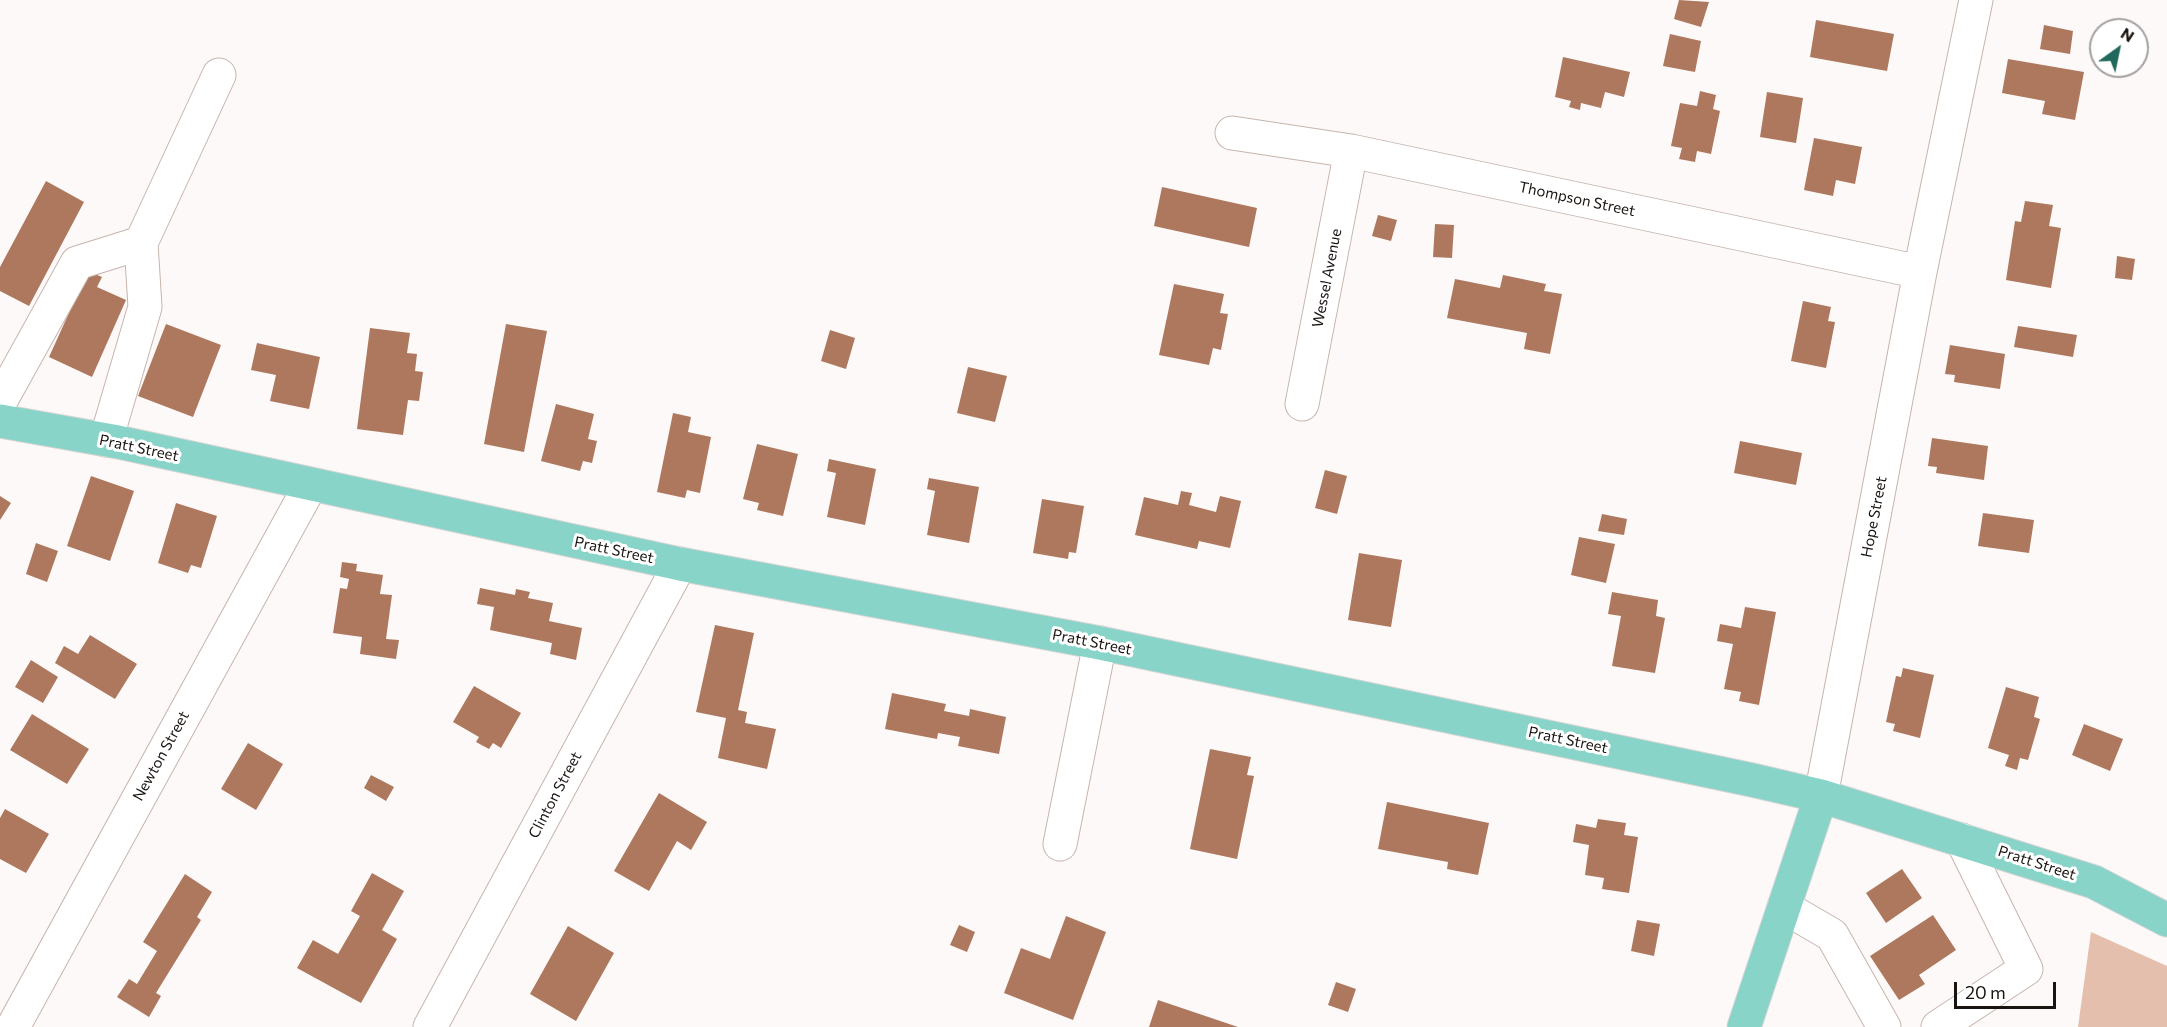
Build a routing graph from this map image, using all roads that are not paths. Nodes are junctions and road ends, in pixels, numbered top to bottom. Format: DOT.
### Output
graph roads {
  1 [pos="1976,0"];
  2 [pos="219,75"];
  3 [pos="1232,133"];
  4 [pos="1351,151"];
  5 [pos="141,243"];
  6 [pos="1920,272"];
  7 [pos="0,402"];
  8 [pos="1302,404"];
  9 [pos="0,421"];
  10 [pos="106,440"];
  11 [pos="310,486"];
  12 [pos="680,564"];
  13 [pos="1100,643"];
  14 [pos="1821,796"];
  15 [pos="1962,840"];
  16 [pos="1060,844"];
  17 [pos="1784,907"];
  18 [pos="2167,920"];
  19 [pos="13,1027"];
  20 [pos="430,1027"];
  21 [pos="1744,1027"];
  22 [pos="1884,1027"];
  23 [pos="1938,1027"];
  1 -- 6 [label="street, Hope Street"];
  2 -- 5 [label="street"];
  3 -- 4 [label="street, Thompson Street"];
  4 -- 6 [label="street, Thompson Street"];
  4 -- 8 [label="street, Wessel Avenue"];
  5 -- 7 [label="street"];
  5 -- 10 [label="street"];
  6 -- 14 [label="street, Hope Street"];
  9 -- 10 [label="main road, Pratt Street"];
  10 -- 11 [label="main road, Pratt Street"];
  11 -- 12 [label="main road, Pratt Street"];
  11 -- 19 [label="street, Newton Street"];
  12 -- 13 [label="main road, Pratt Street"];
  12 -- 20 [label="street, Clinton Street"];
  13 -- 14 [label="main road, Pratt Street"];
  13 -- 16 [label="street"];
  14 -- 15 [label="main road, Pratt Street"];
  14 -- 17 [label="main road, Hope Street"];
  15 -- 18 [label="main road, Pratt Street"];
  15 -- 23 [label="street"];
  17 -- 21 [label="main road, Hope Street"];
  17 -- 22 [label="street"];
}
